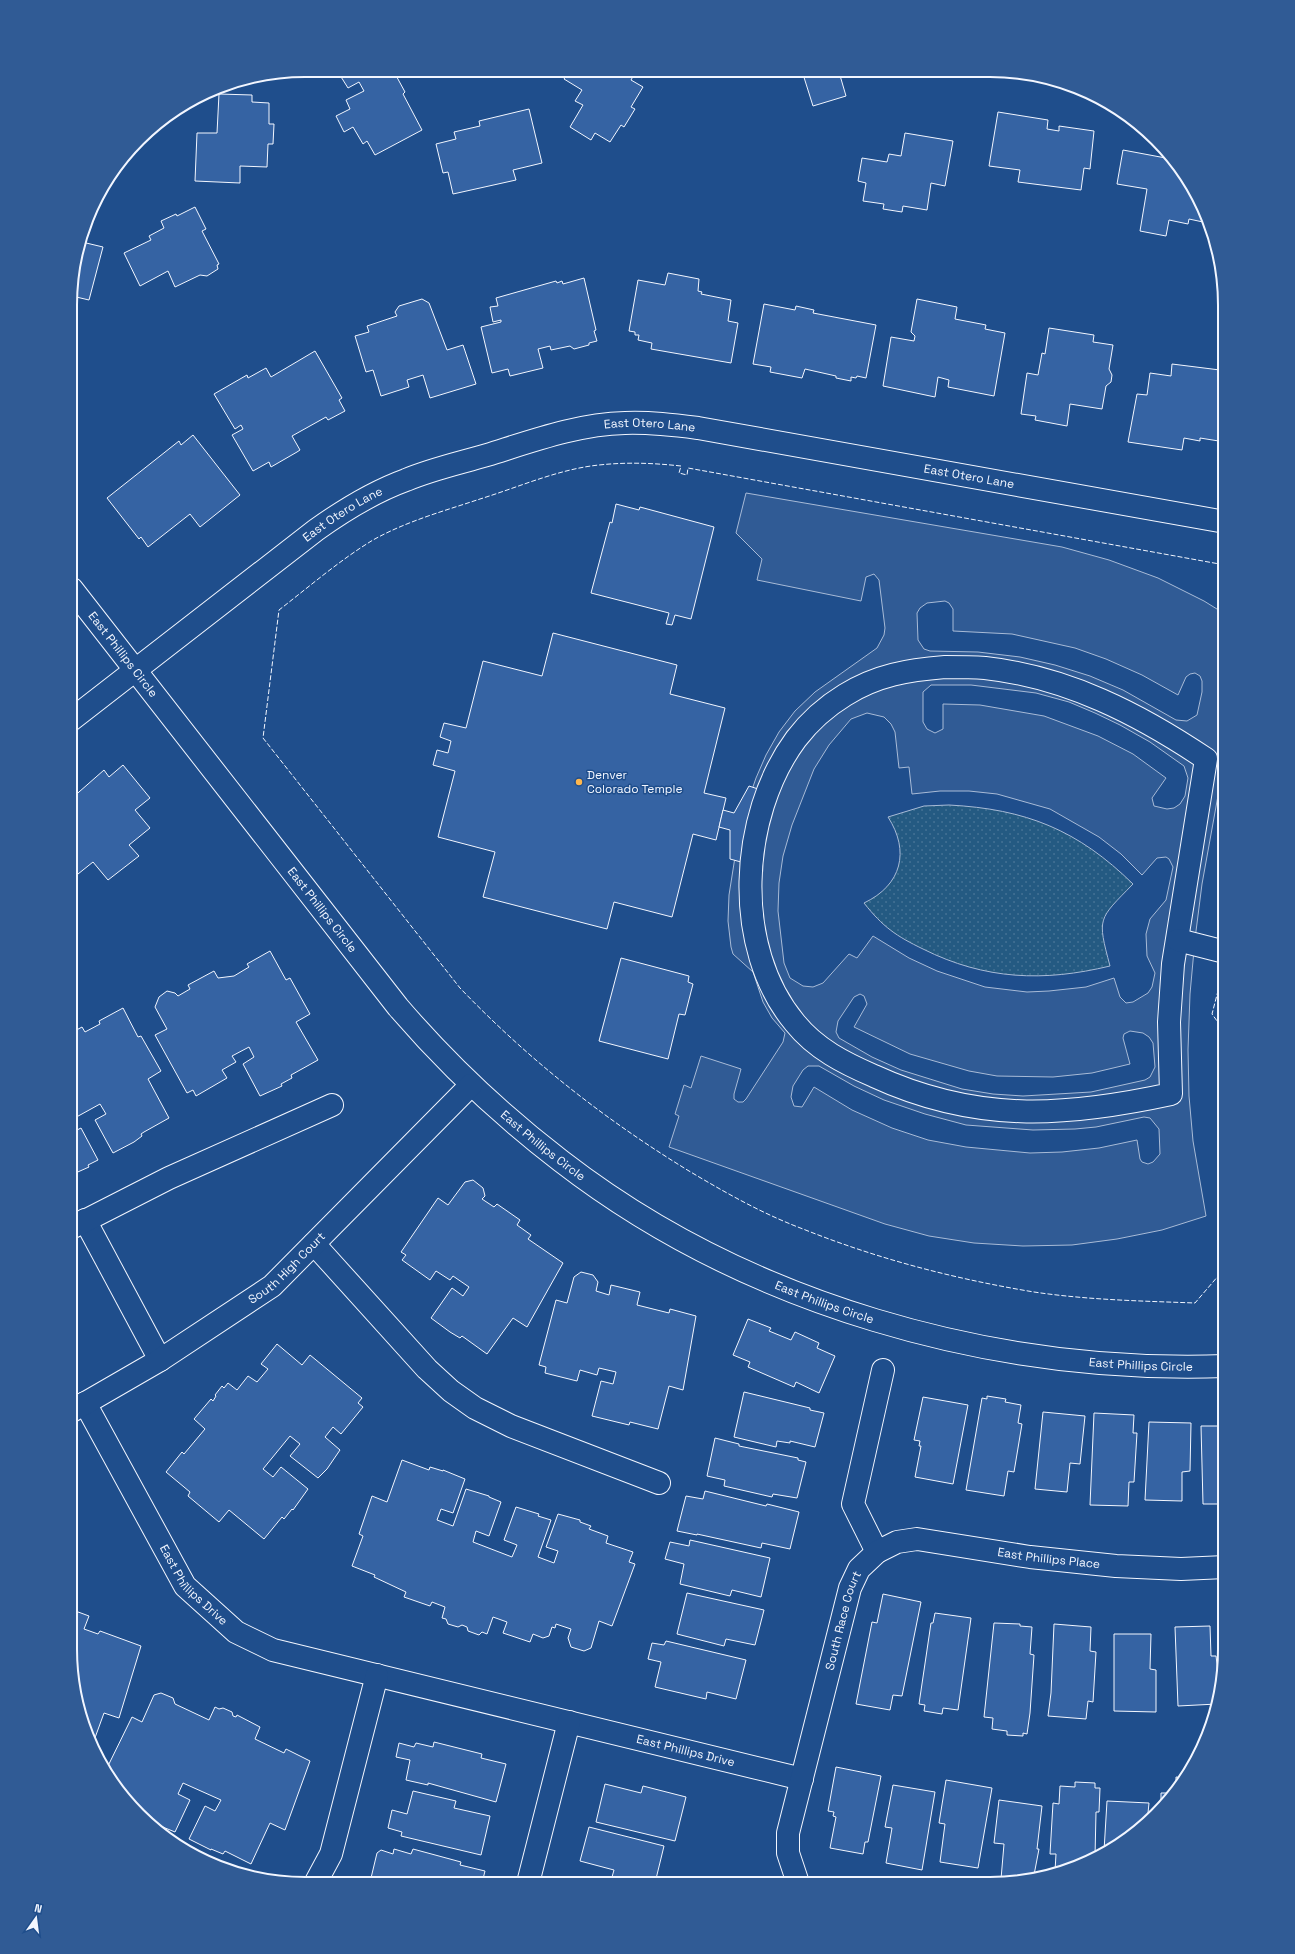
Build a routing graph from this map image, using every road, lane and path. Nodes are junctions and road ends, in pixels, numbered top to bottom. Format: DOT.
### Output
graph roads {
  1 [pos="1218,521"];
  2 [pos="77,595"];
  3 [pos="135,670"];
  4 [pos="77,715"];
  5 [pos="1178,940"];
  6 [pos="1218,950"];
  7 [pos="471,1085"];
  8 [pos="332,1105"];
  9 [pos="78,1224"];
  10 [pos="314,1244"];
  11 [pos="160,1360"];
  12 [pos="1218,1366"];
  13 [pos="883,1370"];
  14 [pos="78,1407"];
  15 [pos="659,1483"];
  16 [pos="877,1552"];
  17 [pos="1218,1567"];
  18 [pos="377,1675"];
  19 [pos="569,1722"];
  20 [pos="802,1779"];
  21 [pos="319,1877"];
  22 [pos="530,1877"];
  23 [pos="796,1877"];
  1 -- 3 [label="street, East Otero Lane"];
  2 -- 3 [label="street, East Phillips Circle"];
  3 -- 4 [label="street, East Otero Lane"];
  3 -- 7 [label="street, East Phillips Circle"];
  5 -- 5 [label="street"];
  5 -- 6 [label="street"];
  7 -- 10 [label="street, South High Court"];
  7 -- 12 [label="street, East Phillips Circle"];
  8 -- 9 [label="street"];
  9 -- 11 [label="street"];
  10 -- 11 [label="street, South High Court"];
  10 -- 15 [label="street"];
  11 -- 14 [label="street, South High Court"];
  13 -- 16 [label="street"];
  14 -- 18 [label="street, East Phillips Drive"];
  16 -- 17 [label="street, East Phillips Place"];
  16 -- 20 [label="street, South Race Court"];
  18 -- 19 [label="street, East Phillips Drive"];
  18 -- 21 [label="street"];
  19 -- 20 [label="street, East Phillips Drive"];
  19 -- 22 [label="street"];
  20 -- 23 [label="street, South Race Court"];
}
